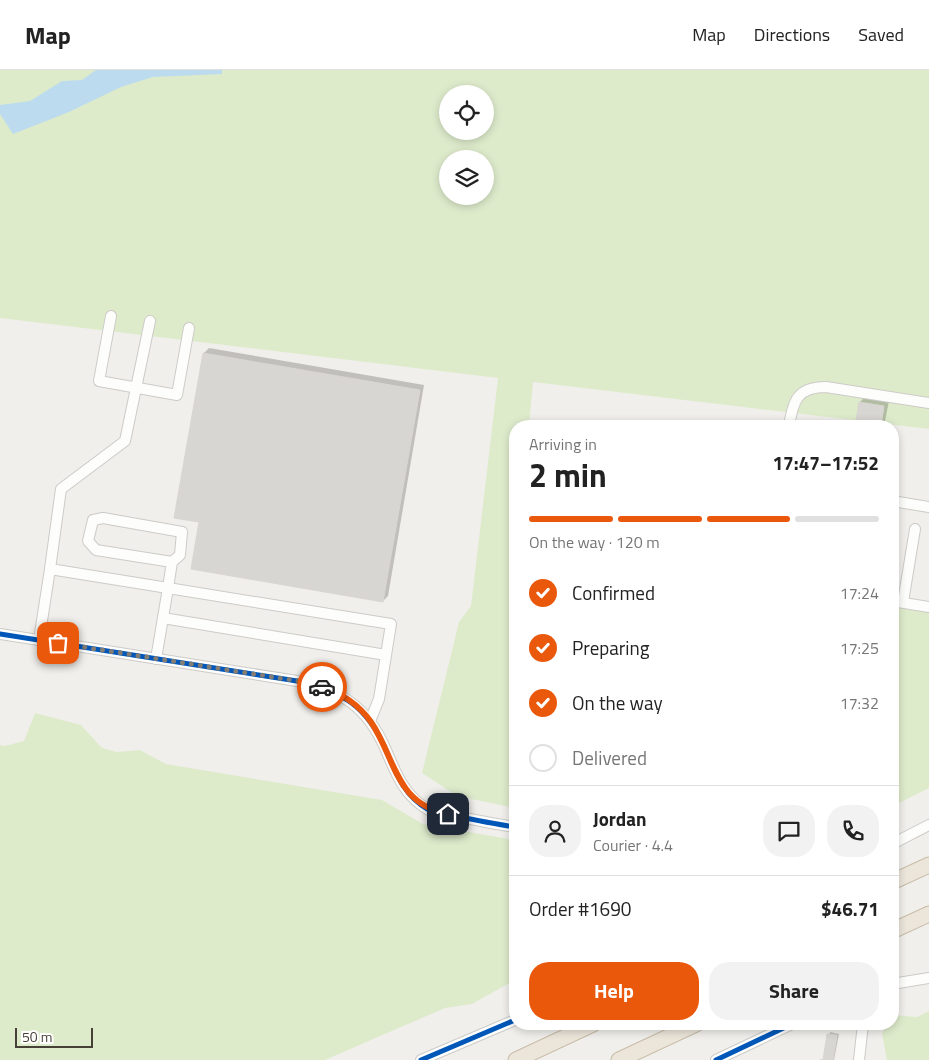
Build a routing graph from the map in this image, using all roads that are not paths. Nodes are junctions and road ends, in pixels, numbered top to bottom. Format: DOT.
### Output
graph roads {
  1 [pos="111,316"];
  2 [pos="150,321"];
  3 [pos="189,328"];
  4 [pos="137,388"];
  5 [pos="929,404"];
  6 [pos="790,420"];
  7 [pos="899,502"];
  8 [pos="929,507"];
  9 [pos="915,529"];
  10 [pos="172,562"];
  11 [pos="50,569"];
  12 [pos="168,588"];
  13 [pos="899,601"];
  14 [pos="903,602"];
  15 [pos="929,607"];
  16 [pos="163,618"];
  17 [pos="0,634"];
  18 [pos="38,640"];
  19 [pos="386,655"];
  20 [pos="156,659"];
  21 [pos="370,721"];
  22 [pos="929,825"];
  23 [pos="509,826"];
  24 [pos="899,840"];
  25 [pos="927,865"];
  26 [pos="899,879"];
  27 [pos="929,914"];
  28 [pos="929,918"];
  29 [pos="908,924"];
  30 [pos="899,928"];
  31 [pos="929,978"];
  32 [pos="899,983"];
  33 [pos="509,1023"];
  34 [pos="579,1030"];
  35 [pos="683,1030"];
  36 [pos="780,1030"];
  37 [pos="862,1030"];
  38 [pos="723,1059"];
  39 [pos="422,1060"];
  40 [pos="516,1060"];
  41 [pos="619,1060"];
  42 [pos="859,1060"];
  1 -- 4 [label="street"];
  2 -- 4 [label="street"];
  3 -- 4 [label="street"];
  4 -- 11 [label="street"];
  5 -- 6 [label="street"];
  7 -- 8 [label="street"];
  9 -- 14 [label="street"];
  10 -- 10 [label="street"];
  10 -- 12 [label="street"];
  11 -- 12 [label="street"];
  11 -- 18 [label="street"];
  12 -- 16 [label="street"];
  12 -- 19 [label="street"];
  13 -- 14 [label="street"];
  14 -- 15 [label="street"];
  16 -- 19 [label="street"];
  16 -- 20 [label="street"];
  17 -- 18 [label="street"];
  18 -- 20 [label="street"];
  19 -- 21 [label="street"];
  20 -- 21 [label="street"];
  21 -- 23 [label="street"];
  22 -- 24 [label="street"];
  25 -- 26 [label="highway"];
  27 -- 29 [label="highway"];
  28 -- 29 [label="highway"];
  29 -- 30 [label="highway"];
  31 -- 32 [label="street"];
  33 -- 39 [label="street"];
  34 -- 40 [label="highway"];
  35 -- 41 [label="highway"];
  36 -- 38 [label="street"];
  37 -- 42 [label="street"];
}
